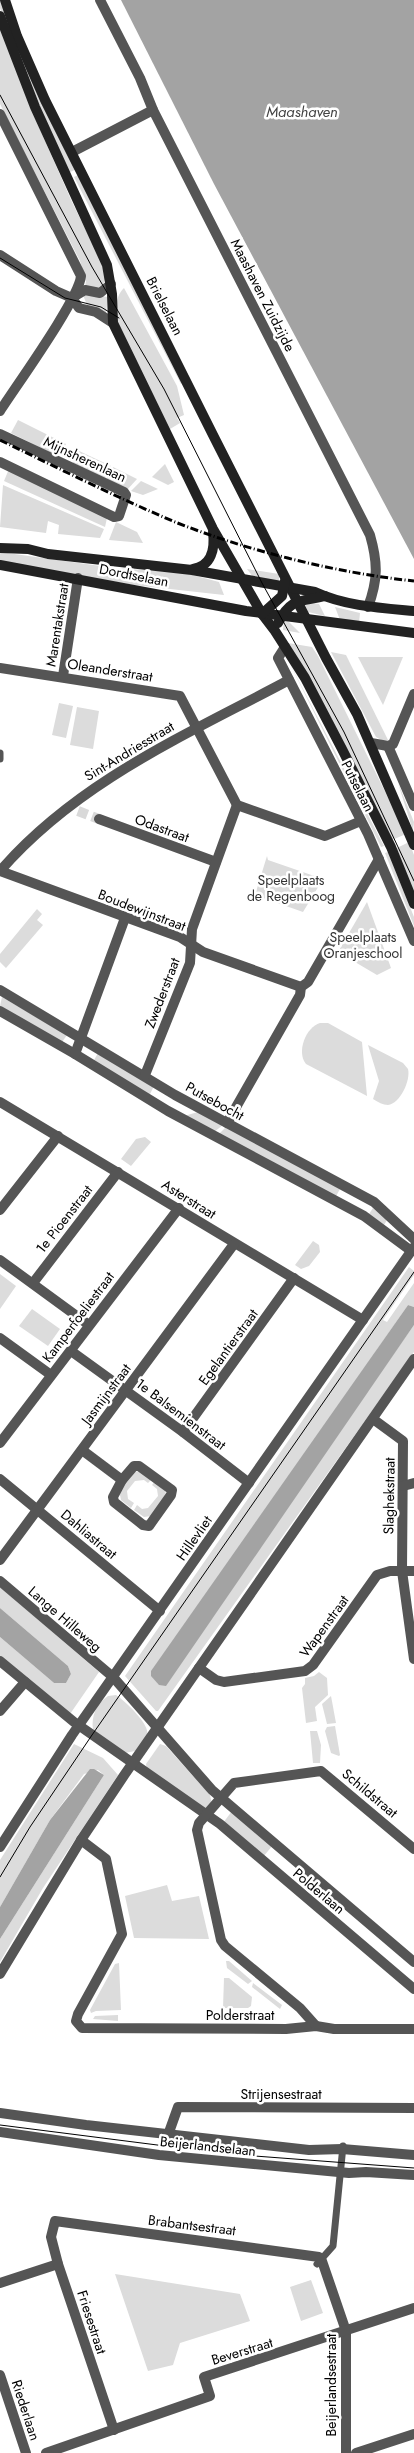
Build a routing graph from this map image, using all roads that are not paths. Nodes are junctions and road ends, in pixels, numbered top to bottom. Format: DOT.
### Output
graph roads {
  1 [pos="5,0"];
  2 [pos="100,0"];
  3 [pos="0,16"];
  4 [pos="153,110"];
  5 [pos="0,114"];
  6 [pos="72,152"];
  7 [pos="0,255"];
  8 [pos="111,284"];
  9 [pos="72,298"];
  10 [pos="112,323"];
  11 [pos="0,411"];
  12 [pos="0,434"];
  13 [pos="0,462"];
  14 [pos="213,529"];
  15 [pos="0,548"];
  16 [pos="0,565"];
  17 [pos="192,570"];
  18 [pos="78,578"];
  19 [pos="242,580"];
  20 [pos="289,589"];
  21 [pos="325,596"];
  22 [pos="298,601"];
  23 [pos="368,607"];
  24 [pos="414,611"];
  25 [pos="262,614"];
  26 [pos="281,617"];
  27 [pos="308,620"];
  28 [pos="330,623"];
  29 [pos="275,631"];
  30 [pos="414,633"];
  31 [pos="317,639"];
  32 [pos="285,647"];
  33 [pos="0,668"];
  34 [pos="62,676"];
  35 [pos="289,680"];
  36 [pos="414,694"];
  37 [pos="197,726"];
  38 [pos="371,743"];
  39 [pos="388,746"];
  40 [pos="0,753"];
  41 [pos="0,759"];
  42 [pos="237,806"];
  43 [pos="414,806"];
  44 [pos="68,807"];
  45 [pos="78,811"];
  46 [pos="99,819"];
  47 [pos="361,821"];
  48 [pos="414,846"];
  49 [pos="379,859"];
  50 [pos="216,862"];
  51 [pos="0,871"];
  52 [pos="414,904"];
  53 [pos="125,918"];
  54 [pos="414,942"];
  55 [pos="191,945"];
  56 [pos="301,987"];
  57 [pos="0,990"];
  58 [pos="0,1010"];
  59 [pos="82,1038"];
  60 [pos="75,1054"];
  61 [pos="144,1076"];
  62 [pos="175,1095"];
  63 [pos="0,1102"];
  64 [pos="168,1111"];
  65 [pos="226,1123"];
  66 [pos="58,1136"];
  67 [pos="118,1172"];
  68 [pos="357,1194"];
  69 [pos="179,1208"];
  70 [pos="350,1209"];
  71 [pos="0,1210"];
  72 [pos="414,1239"];
  73 [pos="234,1244"];
  74 [pos="412,1248"];
  75 [pos="0,1260"];
  76 [pos="294,1278"];
  77 [pos="32,1283"];
  78 [pos="363,1320"];
  79 [pos="89,1325"];
  80 [pos="0,1338"];
  81 [pos="70,1351"];
  82 [pos="414,1359"];
  83 [pos="50,1375"];
  84 [pos="126,1390"];
  85 [pos="373,1419"];
  86 [pos="183,1432"];
  87 [pos="0,1443"];
  88 [pos="82,1450"];
  89 [pos="0,1479"];
  90 [pos="122,1480"];
  91 [pos="249,1483"];
  92 [pos="414,1483"];
  93 [pos="403,1486"];
  94 [pos="37,1510"];
  95 [pos="0,1560"];
  96 [pos="402,1571"];
  97 [pos="414,1571"];
  98 [pos="0,1581"];
  99 [pos="160,1611"];
  100 [pos="414,1658"];
  101 [pos="0,1661"];
  102 [pos="199,1668"];
  103 [pos="113,1677"];
  104 [pos="25,1682"];
  105 [pos="0,1711"];
  106 [pos="79,1726"];
  107 [pos="158,1727"];
  108 [pos="133,1763"];
  109 [pos="220,1798"];
  110 [pos="206,1815"];
  111 [pos="81,1840"];
  112 [pos="0,1848"];
  113 [pos="414,1849"];
  114 [pos="414,1962"];
  115 [pos="0,1974"];
  116 [pos="414,1990"];
  117 [pos="316,2026"];
  118 [pos="414,2029"];
  119 [pos="414,2108"];
  120 [pos="0,2112"];
  121 [pos="0,2132"];
  122 [pos="168,2134"];
  123 [pos="342,2147"];
  124 [pos="414,2155"];
  125 [pos="340,2173"];
  126 [pos="414,2175"];
  127 [pos="55,2221"];
  128 [pos="320,2262"];
  129 [pos="58,2264"];
  130 [pos="0,2283"];
  131 [pos="414,2308"];
  132 [pos="346,2331"];
  133 [pos="0,2375"];
  134 [pos="114,2430"];
  135 [pos="414,2434"];
  136 [pos="26,2453"];
  137 [pos="46,2453"];
  138 [pos="346,2453"];
  139 [pos="356,2453"];
  1 -- 6 [label="main road, Brielselaan"];
  2 -- 4 [label="street, Maashaven Zuidzijde"];
  3 -- 8 [label="main road"];
  4 -- 6 [label="street"];
  4 -- 23 [label="street, Maashaven Zuidzijde"];
  5 -- 9 [label="street"];
  6 -- 20 [label="main road, Brielselaan"];
  7 -- 9 [label="street"];
  8 -- 9 [label="street"];
  8 -- 10 [label="main road"];
  9 -- 10 [label="street"];
  9 -- 11 [label="street"];
  10 -- 14 [label="main road"];
  12 -- 13 [label="street, Mijnsherenlaan"];
  14 -- 17 [label="main road"];
  14 -- 19 [label="main road"];
  15 -- 17 [label="main road, Dordtselaan"];
  16 -- 18 [label="main road, Dordtselaan"];
  17 -- 19 [label="main road, Dordtselaan"];
  18 -- 25 [label="main road, Dordtselaan"];
  18 -- 34 [label="street, Marentakstraat"];
  19 -- 20 [label="main road, Dordtselaan"];
  19 -- 25 [label="main road"];
  20 -- 21 [label="main road, Dordtselaan"];
  20 -- 22 [label="main road, Brielselaan"];
  20 -- 25 [label="main road"];
  21 -- 22 [label="main road"];
  21 -- 23 [label="main road, Dordtselaan"];
  22 -- 26 [label="main road"];
  22 -- 27 [label="main road, Brielselaan"];
  23 -- 24 [label="main road, Dordtselaan"];
  25 -- 26 [label="main road, Dordtselaan"];
  25 -- 29 [label="main road, Putselaan"];
  26 -- 27 [label="main road, Dordtselaan"];
  26 -- 29 [label="main road"];
  27 -- 28 [label="main road, Dordtselaan"];
  27 -- 31 [label="main road, Putselaan"];
  28 -- 30 [label="main road, Dordtselaan"];
  28 -- 31 [label="main road"];
  29 -- 32 [label="main road, Putselaan"];
  31 -- 38 [label="main road, Putselaan"];
  32 -- 35 [label="street, Putselaan"];
  32 -- 52 [label="main road, Putselaan"];
  33 -- 34 [label="street, Oleanderstraat"];
  34 -- 37 [label="street, Oleanderstraat"];
  35 -- 37 [label="street, Sint-Andriesstraat"];
  35 -- 47 [label="street, Putselaan"];
  36 -- 39 [label="street"];
  37 -- 42 [label="street"];
  37 -- 44 [label="street, Sint-Andriesstraat"];
  38 -- 39 [label="street"];
  38 -- 48 [label="main road, Putselaan"];
  39 -- 43 [label="street"];
  40 -- 41 [label="street"];
  42 -- 47 [label="street"];
  42 -- 50 [label="street, Zwederstraat"];
  44 -- 45 [label="street"];
  44 -- 51 [label="street, Sint-Andriesstraat"];
  46 -- 50 [label="street, Odastraat"];
  47 -- 49 [label="street, Putselaan"];
  49 -- 54 [label="street, Putselaan"];
  49 -- 56 [label="street"];
  50 -- 55 [label="street, Zwederstraat"];
  51 -- 53 [label="street, Boudewijnstraat"];
  53 -- 55 [label="street, Boudewijnstraat"];
  53 -- 59 [label="street"];
  55 -- 56 [label="street, Boudewijnstraat"];
  55 -- 61 [label="street, Zwederstraat"];
  56 -- 65 [label="street"];
  57 -- 59 [label="street, Putsebocht"];
  58 -- 60 [label="street"];
  59 -- 60 [label="street"];
  59 -- 61 [label="street, Putsebocht"];
  60 -- 64 [label="street"];
  61 -- 62 [label="street, Putsebocht"];
  62 -- 64 [label="street"];
  62 -- 65 [label="street, Putsebocht"];
  63 -- 66 [label="street, Asterstraat"];
  64 -- 70 [label="street"];
  65 -- 68 [label="street, Putsebocht"];
  66 -- 67 [label="street, Asterstraat"];
  66 -- 71 [label="street"];
  67 -- 69 [label="street, Asterstraat"];
  67 -- 77 [label="street, 1e Pioenstraat"];
  68 -- 70 [label="street"];
  68 -- 72 [label="street, Putsebocht"];
  69 -- 73 [label="street, Asterstraat"];
  69 -- 79 [label="street, Kamperfoeliestraat"];
  70 -- 74 [label="street"];
  73 -- 76 [label="street, Asterstraat"];
  73 -- 84 [label="street, Jasmijnstraat"];
  74 -- 78 [label="street, Hillevliet"];
  75 -- 77 [label="street"];
  76 -- 78 [label="street, Asterstraat"];
  76 -- 86 [label="street, Egelantierstraat"];
  77 -- 79 [label="street"];
  78 -- 91 [label="street, Hillevliet"];
  79 -- 81 [label="street, Kamperfoeliestraat"];
  80 -- 83 [label="street"];
  81 -- 83 [label="street, Kamperfoeliestraat"];
  81 -- 84 [label="street, 1e Balsemienstraat"];
  82 -- 85 [label="street"];
  83 -- 87 [label="street, Kamperfoeliestraat"];
  84 -- 86 [label="street, 1e Balsemienstraat"];
  84 -- 88 [label="street, Jasmijnstraat"];
  85 -- 93 [label="street, Slaghekstraat"];
  85 -- 102 [label="street"];
  86 -- 91 [label="street, 1e Balsemienstraat"];
  88 -- 90 [label="street"];
  88 -- 94 [label="street, Jasmijnstraat"];
  89 -- 94 [label="street, Dahliastraat"];
  90 -- 90 [label="street"];
  91 -- 99 [label="street, Hillevliet"];
  92 -- 93 [label="street"];
  93 -- 96 [label="street, Slaghekstraat"];
  94 -- 95 [label="street, Jasmijnstraat"];
  94 -- 99 [label="street, Dahliastraat"];
  96 -- 97 [label="street, Wapenstraat"];
  96 -- 100 [label="street, Slaghekstraat"];
  96 -- 102 [label="street, Wapenstraat"];
  98 -- 103 [label="street, Lange Hilleweg"];
  99 -- 103 [label="street, Hillevliet"];
  101 -- 104 [label="street"];
  102 -- 107 [label="street"];
  103 -- 106 [label="street, Hillevliet"];
  103 -- 107 [label="street, Polderlaan"];
  104 -- 105 [label="street"];
  104 -- 106 [label="street"];
  106 -- 108 [label="street, Polderlaan"];
  106 -- 112 [label="street, Hillevliet"];
  107 -- 108 [label="street"];
  107 -- 109 [label="street, Polderlaan"];
  108 -- 110 [label="street, Polderlaan"];
  108 -- 111 [label="street"];
  109 -- 110 [label="street"];
  109 -- 113 [label="street, Schildstraat"];
  109 -- 114 [label="street, Polderlaan"];
  110 -- 116 [label="street, Polderlaan"];
  110 -- 117 [label="street"];
  111 -- 115 [label="street"];
  111 -- 117 [label="street, Polderstraat"];
  117 -- 118 [label="street, Polderstraat"];
  119 -- 122 [label="street, Strijensestraat"];
  120 -- 122 [label="street, Beijerlandselaan"];
  121 -- 125 [label="street, Beijerlandselaan"];
  122 -- 123 [label="street, Beijerlandselaan"];
  123 -- 124 [label="street, Beijerlandselaan"];
  123 -- 125 [label="street"];
  125 -- 126 [label="street, Beijerlandselaan"];
  125 -- 128 [label="street"];
  127 -- 128 [label="street, Brabantsestraat"];
  127 -- 129 [label="street, Friesestraat"];
  128 -- 132 [label="street, Beijerlandsestraat"];
  129 -- 130 [label="street"];
  129 -- 134 [label="street, Friesestraat"];
  131 -- 132 [label="street, Beverstraat"];
  132 -- 134 [label="street, Beverstraat"];
  132 -- 138 [label="street, Beijerlandsestraat"];
  133 -- 136 [label="street, Riederlaan"];
  134 -- 137 [label="street, Beverstraat"];
  135 -- 139 [label="street"];
}
